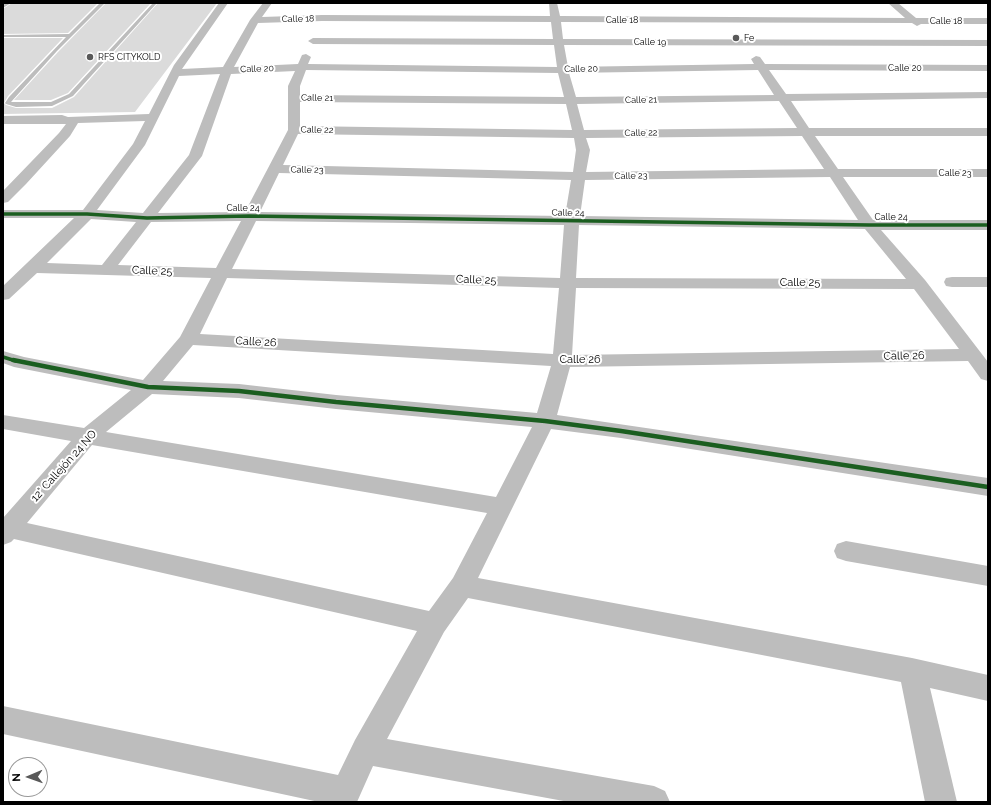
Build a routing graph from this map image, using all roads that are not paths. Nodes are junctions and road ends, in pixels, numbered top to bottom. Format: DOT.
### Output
graph roads {
  1 [pos="9,3"];
  2 [pos="103,3"];
  3 [pos="155,3"];
  4 [pos="224,3"];
  5 [pos="268,3"];
  6 [pos="892,3"];
  7 [pos="3,7"];
  8 [pos="466,8"];
  9 [pos="554,11"];
  10 [pos="324,13"];
  11 [pos="725,14"];
  12 [pos="465,19"];
  13 [pos="255,20"];
  14 [pos="914,21"];
  15 [pos="988,21"];
  16 [pos="70,35"];
  17 [pos="3,36"];
  18 [pos="313,41"];
  19 [pos="558,42"];
  20 [pos="744,42"];
  21 [pos="942,43"];
  22 [pos="988,43"];
  23 [pos="302,67"];
  24 [pos="761,67"];
  25 [pos="975,68"];
  26 [pos="988,68"];
  27 [pos="227,70"];
  28 [pos="563,70"];
  29 [pos="175,73"];
  30 [pos="988,78"];
  31 [pos="988,95"];
  32 [pos="294,98"];
  33 [pos="782,98"];
  34 [pos="571,101"];
  35 [pos="153,117"];
  36 [pos="3,120"];
  37 [pos="70,120"];
  38 [pos="294,130"];
  39 [pos="805,132"];
  40 [pos="988,132"];
  41 [pos="579,134"];
  42 [pos="274,169"];
  43 [pos="833,173"];
  44 [pos="988,173"];
  45 [pos="579,176"];
  46 [pos="3,199"];
  47 [pos="3,214"];
  48 [pos="87,214"];
  49 [pos="249,216"];
  50 [pos="147,218"];
  51 [pos="572,221"];
  52 [pos="988,224"];
  53 [pos="869,226"];
  54 [pos="33,268"];
  55 [pos="107,269"];
  56 [pos="220,273"];
  57 [pos="952,282"];
  58 [pos="988,282"];
  59 [pos="567,283"];
  60 [pos="919,284"];
  61 [pos="4,294"];
  62 [pos="188,338"];
  63 [pos="972,354"];
  64 [pos="3,357"];
  65 [pos="562,361"];
  66 [pos="988,375"];
  67 [pos="148,387"];
  68 [pos="545,421"];
  69 [pos="3,422"];
  70 [pos="88,436"];
  71 [pos="988,487"];
  72 [pos="502,507"];
  73 [pos="5,530"];
  74 [pos="846,551"];
  75 [pos="988,576"];
  76 [pos="462,586"];
  77 [pos="435,624"];
  78 [pos="912,671"];
  79 [pos="988,688"];
  80 [pos="3,720"];
  81 [pos="366,750"];
  82 [pos="342,797"];
  83 [pos="654,802"];
  84 [pos="942,802"];
  1 -- 7 [label="lane"];
  2 -- 16 [label="lane"];
  3 -- 16 [label="lane"];
  4 -- 29 [label="street"];
  5 -- 13 [label="street"];
  6 -- 14 [label="street"];
  8 -- 12 [label="street"];
  9 -- 11 [label="street, Calle 18"];
  9 -- 12 [label="street, Calle 18"];
  9 -- 19 [label="street"];
  10 -- 12 [label="street, Calle 18"];
  10 -- 13 [label="street, Calle 18"];
  10 -- 18 [label="street"];
  11 -- 14 [label="street, Calle 18"];
  11 -- 20 [label="street"];
  13 -- 27 [label="street"];
  14 -- 15 [label="street, Calle 18"];
  14 -- 21 [label="street"];
  16 -- 17 [label="lane"];
  18 -- 19 [label="street, Calle 19"];
  18 -- 23 [label="street"];
  19 -- 20 [label="street, Calle 19"];
  19 -- 28 [label="street"];
  20 -- 21 [label="street, Calle 19"];
  20 -- 24 [label="street"];
  21 -- 22 [label="street, Calle 19"];
  21 -- 25 [label="street"];
  23 -- 27 [label="street, Calle 20"];
  23 -- 28 [label="street, Calle 20"];
  23 -- 32 [label="street"];
  24 -- 25 [label="street, Calle 20"];
  24 -- 28 [label="street, Calle 20"];
  24 -- 33 [label="street"];
  25 -- 26 [label="street, Calle 20"];
  25 -- 30 [label="street"];
  27 -- 29 [label="street, Calle 20"];
  27 -- 50 [label="street"];
  28 -- 34 [label="street"];
  29 -- 35 [label="street"];
  31 -- 33 [label="street, Calle 21"];
  32 -- 34 [label="street, Calle 21"];
  32 -- 38 [label="street"];
  33 -- 34 [label="street, Calle 21"];
  33 -- 39 [label="street"];
  34 -- 41 [label="street"];
  35 -- 37 [label="street"];
  35 -- 48 [label="street"];
  36 -- 37 [label="street"];
  37 -- 46 [label="street"];
  38 -- 41 [label="street, Calle 22"];
  38 -- 42 [label="street, 12° Callejón 24 NO"];
  39 -- 40 [label="street, Calle 22"];
  39 -- 41 [label="street, Calle 22"];
  39 -- 43 [label="street"];
  41 -- 45 [label="street"];
  42 -- 45 [label="street, Calle 23"];
  42 -- 49 [label="street, 12° Callejón 24 NO"];
  43 -- 44 [label="street, Calle 23"];
  43 -- 45 [label="street, Calle 23"];
  43 -- 53 [label="street"];
  45 -- 51 [label="street"];
  47 -- 48 [label="street, Calle 24"];
  48 -- 50 [label="street, Calle 24"];
  48 -- 54 [label="street"];
  49 -- 50 [label="street, Calle 24"];
  49 -- 51 [label="street, Calle 24"];
  49 -- 56 [label="street, 12° Callejón 24 NO"];
  50 -- 55 [label="street"];
  51 -- 53 [label="street, Calle 24"];
  51 -- 59 [label="street"];
  52 -- 53 [label="street, Calle 24"];
  53 -- 60 [label="street"];
  54 -- 55 [label="street, Calle 25"];
  54 -- 61 [label="street"];
  55 -- 56 [label="street, Calle 25"];
  56 -- 59 [label="street, Calle 25"];
  56 -- 62 [label="street, 12° Callejón 24 NO"];
  57 -- 58 [label="street"];
  59 -- 60 [label="street, Calle 25"];
  59 -- 65 [label="street"];
  60 -- 63 [label="street"];
  62 -- 65 [label="street, Calle 26"];
  62 -- 67 [label="street, 12° Callejón 24 NO"];
  63 -- 65 [label="street, Calle 26"];
  63 -- 66 [label="street"];
  64 -- 67 [label="street"];
  65 -- 68 [label="street"];
  67 -- 68 [label="street"];
  67 -- 70 [label="street, 12° Callejón 24 NO"];
  68 -- 71 [label="street"];
  68 -- 72 [label="street"];
  69 -- 70 [label="street"];
  70 -- 72 [label="street"];
  70 -- 73 [label="street, 12° Callejón 24 NO"];
  72 -- 76 [label="street"];
  73 -- 77 [label="street"];
  74 -- 75 [label="street"];
  76 -- 77 [label="street"];
  76 -- 78 [label="street"];
  77 -- 81 [label="street"];
  78 -- 79 [label="street"];
  78 -- 84 [label="street"];
  80 -- 82 [label="street"];
  81 -- 82 [label="street"];
  81 -- 83 [label="street"];
}
